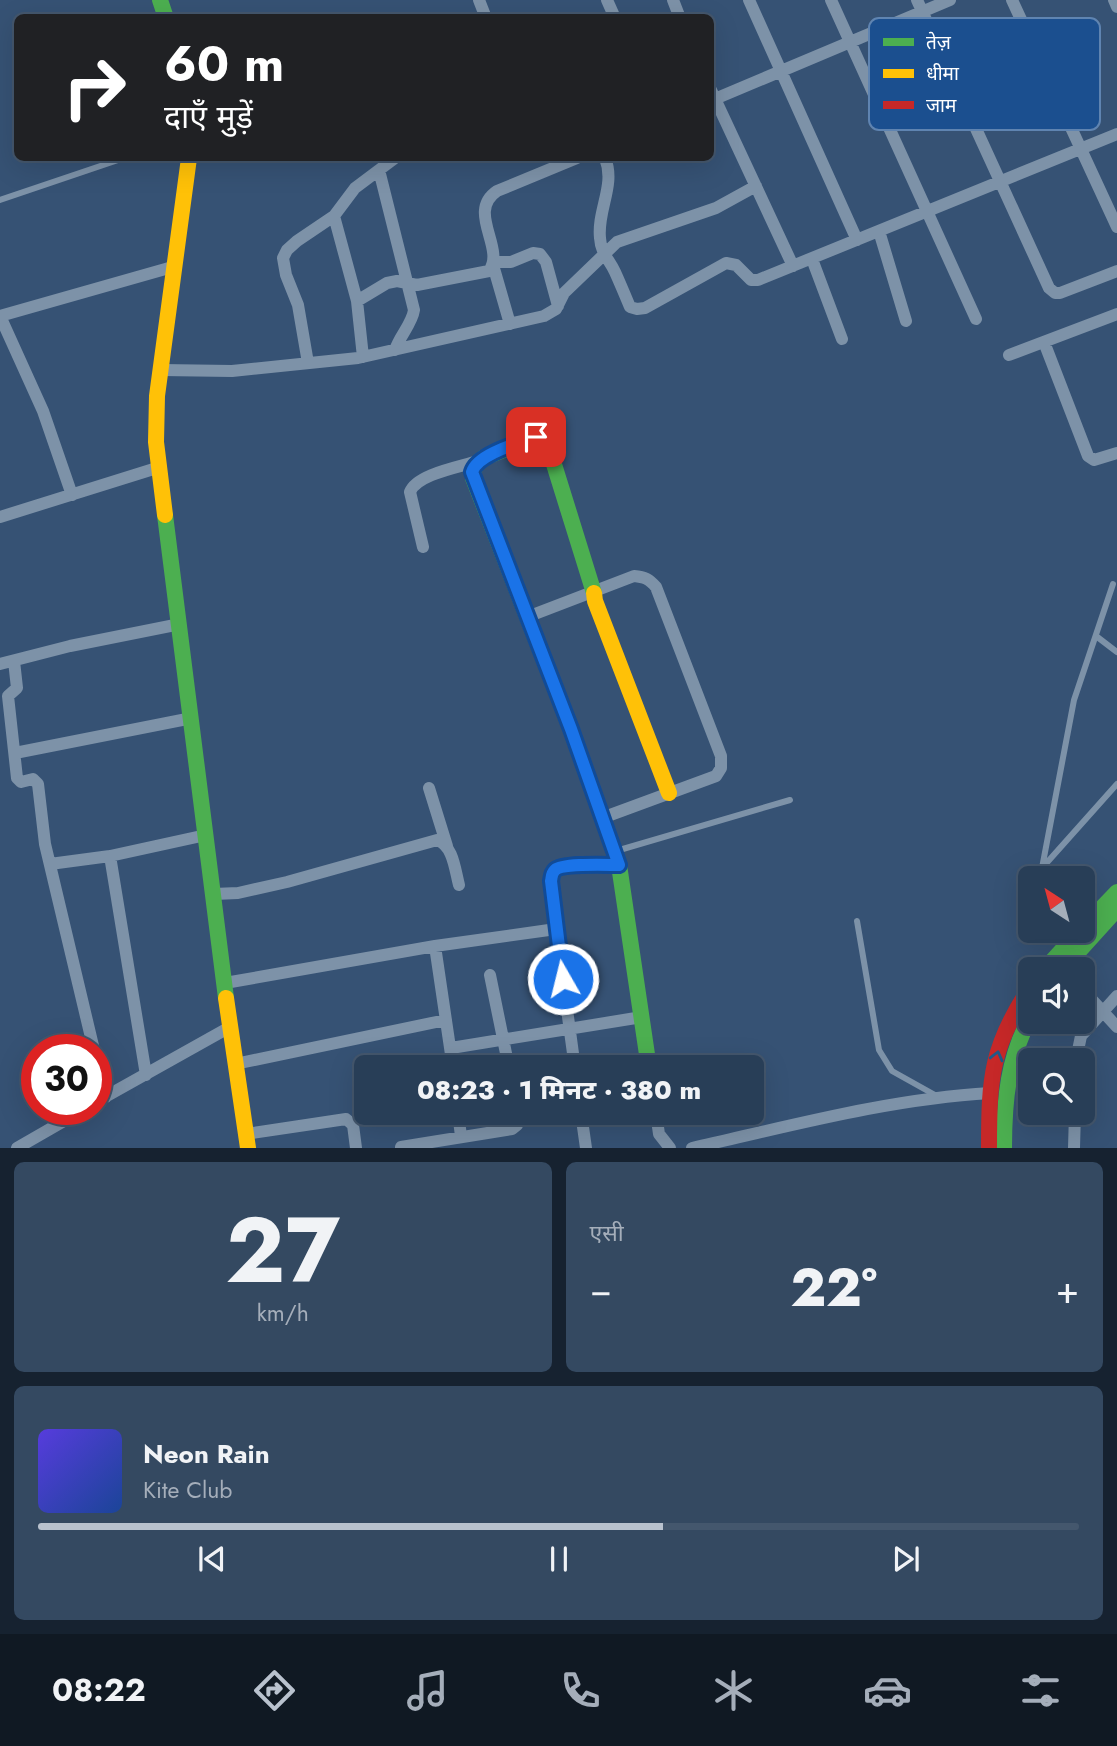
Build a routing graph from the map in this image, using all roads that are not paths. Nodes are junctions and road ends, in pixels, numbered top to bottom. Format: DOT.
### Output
graph roads {
  1 [pos="749,0"];
  2 [pos="831,0"];
  3 [pos="950,0"];
  4 [pos="1013,0"];
  5 [pos="1114,0"];
  6 [pos="920,6"];
  7 [pos="1117,7"];
  8 [pos="897,18"];
  9 [pos="1021,18"];
  10 [pos="869,32"];
  11 [pos="850,42"];
  12 [pos="782,71"];
  13 [pos="869,83"];
  14 [pos="714,95"];
  15 [pos="714,100"];
  16 [pos="891,130"];
  17 [pos="977,130"];
  18 [pos="1073,130"];
  19 [pos="1117,134"];
  20 [pos="1082,149"];
  21 [pos="115,161"];
  22 [pos="189,161"];
  23 [pos="391,161"];
  24 [pos="570,161"];
  25 [pos="605,161"];
  26 [pos="379,170"];
  27 [pos="1001,182"];
  28 [pos="756,186"];
  29 [pos="0,200"];
  30 [pos="928,211"];
  31 [pos="334,216"];
  32 [pos="1115,219"];
  33 [pos="879,231"];
  34 [pos="857,240"];
  35 [pos="604,255"];
  36 [pos="812,258"];
  37 [pos="493,264"];
  38 [pos="176,266"];
  39 [pos="793,266"];
  40 [pos="1117,271"];
  41 [pos="407,283"];
  42 [pos="357,301"];
  43 [pos="558,306"];
  44 [pos="1117,314"];
  45 [pos="0,316"];
  46 [pos="976,319"];
  47 [pos="906,321"];
  48 [pos="510,324"];
  49 [pos="842,339"];
  50 [pos="1044,342"];
  51 [pos="396,350"];
  52 [pos="1009,355"];
  53 [pos="363,358"];
  54 [pos="308,363"];
  55 [pos="161,370"];
  56 [pos="1117,453"];
  57 [pos="478,461"];
  58 [pos="160,467"];
  59 [pos="72,495"];
  60 [pos="0,517"];
  61 [pos="423,547"];
  62 [pos="1113,584"];
  63 [pos="593,590"];
  64 [pos="527,617"];
  65 [pos="180,624"];
  66 [pos="1096,636"];
  67 [pos="1117,652"];
  68 [pos="14,661"];
  69 [pos="0,664"];
  70 [pos="192,718"];
  71 [pos="15,753"];
  72 [pos="1117,783"];
  73 [pos="429,788"];
  74 [pos="669,793"];
  75 [pos="790,800"];
  76 [pos="602,818"];
  77 [pos="206,835"];
  78 [pos="447,846"];
  79 [pos="110,856"];
  80 [pos="617,858"];
  81 [pos="50,864"];
  82 [pos="1042,866"];
  83 [pos="1044,866"];
  84 [pos="458,885"];
  85 [pos="1117,892"];
  86 [pos="214,894"];
  87 [pos="1117,909"];
  88 [pos="1096,912"];
  89 [pos="857,921"];
  90 [pos="556,929"];
  91 [pos="1067,943"];
  92 [pos="435,946"];
  93 [pos="1055,957"];
  94 [pos="1075,957"];
  95 [pos="491,975"];
  96 [pos="225,983"];
  97 [pos="1117,996"];
  98 [pos="1095,1003"];
  99 [pos="1018,1006"];
  100 [pos="1102,1010"];
  101 [pos="642,1017"];
  102 [pos="446,1020"];
  103 [pos="230,1027"];
  104 [pos="1117,1027"];
  105 [pos="570,1029"];
  106 [pos="90,1034"];
  107 [pos="1021,1034"];
  108 [pos="504,1040"];
  109 [pos="451,1048"];
  110 [pos="1078,1048"];
  111 [pos="452,1055"];
  112 [pos="507,1055"];
  113 [pos="573,1055"];
  114 [pos="647,1055"];
  115 [pos="235,1064"];
  116 [pos="146,1074"];
  117 [pos="112,1093"];
  118 [pos="990,1093"];
  119 [pos="939,1098"];
  120 [pos="56,1125"];
  121 [pos="460,1125"];
  122 [pos="515,1125"];
  123 [pos="583,1125"];
  124 [pos="658,1125"];
  125 [pos="1074,1125"];
  126 [pos="461,1136"];
  127 [pos="247,1141"];
  128 [pos="17,1147"];
  129 [pos="356,1147"];
  130 [pos="401,1147"];
  131 [pos="586,1147"];
  132 [pos="668,1147"];
  133 [pos="692,1147"];
  134 [pos="989,1147"];
  135 [pos="1004,1147"];
  136 [pos="1074,1147"];
  1 -- 12 [label="street"];
  2 -- 11 [label="street"];
  3 -- 6 [label="street"];
  4 -- 9 [label="street"];
  5 -- 7 [label="street"];
  6 -- 8 [label="street"];
  10 -- 11 [label="street"];
  11 -- 12 [label="street"];
  11 -- 13 [label="street"];
  12 -- 14 [label="street"];
  12 -- 34 [label="street"];
  15 -- 28 [label="street"];
  16 -- 30 [label="street"];
  17 -- 27 [label="street"];
  18 -- 20 [label="street"];
  19 -- 20 [label="street"];
  20 -- 27 [label="street"];
  20 -- 32 [label="street"];
  21 -- 29 [label="lane"];
  22 -- 38 [label="street"];
  23 -- 26 [label="street"];
  24 -- 37 [label="street"];
  25 -- 35 [label="street"];
  26 -- 31 [label="street"];
  26 -- 41 [label="street"];
  27 -- 30 [label="street"];
  27 -- 40 [label="street"];
  28 -- 35 [label="street"];
  28 -- 39 [label="street"];
  30 -- 33 [label="street"];
  30 -- 46 [label="street"];
  31 -- 42 [label="street"];
  31 -- 54 [label="street"];
  33 -- 34 [label="street"];
  33 -- 47 [label="street"];
  34 -- 36 [label="street"];
  35 -- 39 [label="street"];
  35 -- 43 [label="street"];
  36 -- 39 [label="street"];
  36 -- 49 [label="street"];
  37 -- 41 [label="street"];
  37 -- 43 [label="street"];
  37 -- 48 [label="street"];
  38 -- 45 [label="street"];
  38 -- 55 [label="street"];
  41 -- 42 [label="street"];
  41 -- 51 [label="street"];
  42 -- 53 [label="street"];
  43 -- 48 [label="street"];
  44 -- 50 [label="street"];
  45 -- 59 [label="street"];
  48 -- 51 [label="street"];
  50 -- 52 [label="street"];
  50 -- 56 [label="street"];
  51 -- 53 [label="street"];
  53 -- 54 [label="street"];
  54 -- 55 [label="street"];
  55 -- 58 [label="street"];
  57 -- 61 [label="street"];
  57 -- 63 [label="street"];
  57 -- 64 [label="street"];
  58 -- 59 [label="street"];
  58 -- 65 [label="street"];
  59 -- 60 [label="street"];
  62 -- 66 [label="lane"];
  63 -- 64 [label="street"];
  63 -- 74 [label="street"];
  63 -- 74 [label="street"];
  64 -- 76 [label="street"];
  65 -- 68 [label="street"];
  65 -- 70 [label="street"];
  66 -- 67 [label="lane"];
  66 -- 82 [label="lane"];
  68 -- 69 [label="street"];
  68 -- 71 [label="street"];
  70 -- 71 [label="street"];
  70 -- 77 [label="street"];
  71 -- 81 [label="street"];
  72 -- 83 [label="lane"];
  73 -- 78 [label="street"];
  74 -- 76 [label="street"];
  75 -- 80 [label="lane"];
  76 -- 80 [label="street"];
  77 -- 79 [label="street"];
  77 -- 86 [label="street"];
  78 -- 84 [label="street"];
  78 -- 86 [label="street"];
  79 -- 81 [label="street"];
  79 -- 116 [label="street"];
  80 -- 90 [label="street"];
  80 -- 101 [label="street"];
  81 -- 106 [label="street"];
  85 -- 88 [label="street"];
  86 -- 96 [label="street"];
  87 -- 94 [label="street"];
  89 -- 119 [label="lane"];
  90 -- 92 [label="street"];
  90 -- 105 [label="street"];
  91 -- 93 [label="street"];
  92 -- 96 [label="street"];
  92 -- 102 [label="street"];
  95 -- 108 [label="street"];
  96 -- 103 [label="street"];
  97 -- 100 [label="street"];
  98 -- 100 [label="street"];
  118 -- 99 [label="street, one-way"];
  100 -- 104 [label="street"];
  100 -- 110 [label="street"];
  101 -- 105 [label="street"];
  101 -- 114 [label="street"];
  102 -- 109 [label="street"];
  102 -- 115 [label="street"];
  103 -- 115 [label="street"];
  103 -- 116 [label="street"];
  105 -- 108 [label="street"];
  105 -- 113 [label="street"];
  107 -- 135 [label="street"];
  108 -- 109 [label="street"];
  108 -- 112 [label="street"];
  109 -- 111 [label="street"];
  115 -- 127 [label="street"];
  116 -- 117 [label="street"];
  118 -- 119 [label="street"];
  118 -- 134 [label="street"];
  119 -- 133 [label="street"];
  120 -- 128 [label="street"];
  121 -- 126 [label="street"];
  122 -- 126 [label="street"];
  123 -- 131 [label="street"];
  124 -- 132 [label="street"];
  125 -- 136 [label="street"];
  126 -- 130 [label="street"];
  127 -- 129 [label="street"];
}
